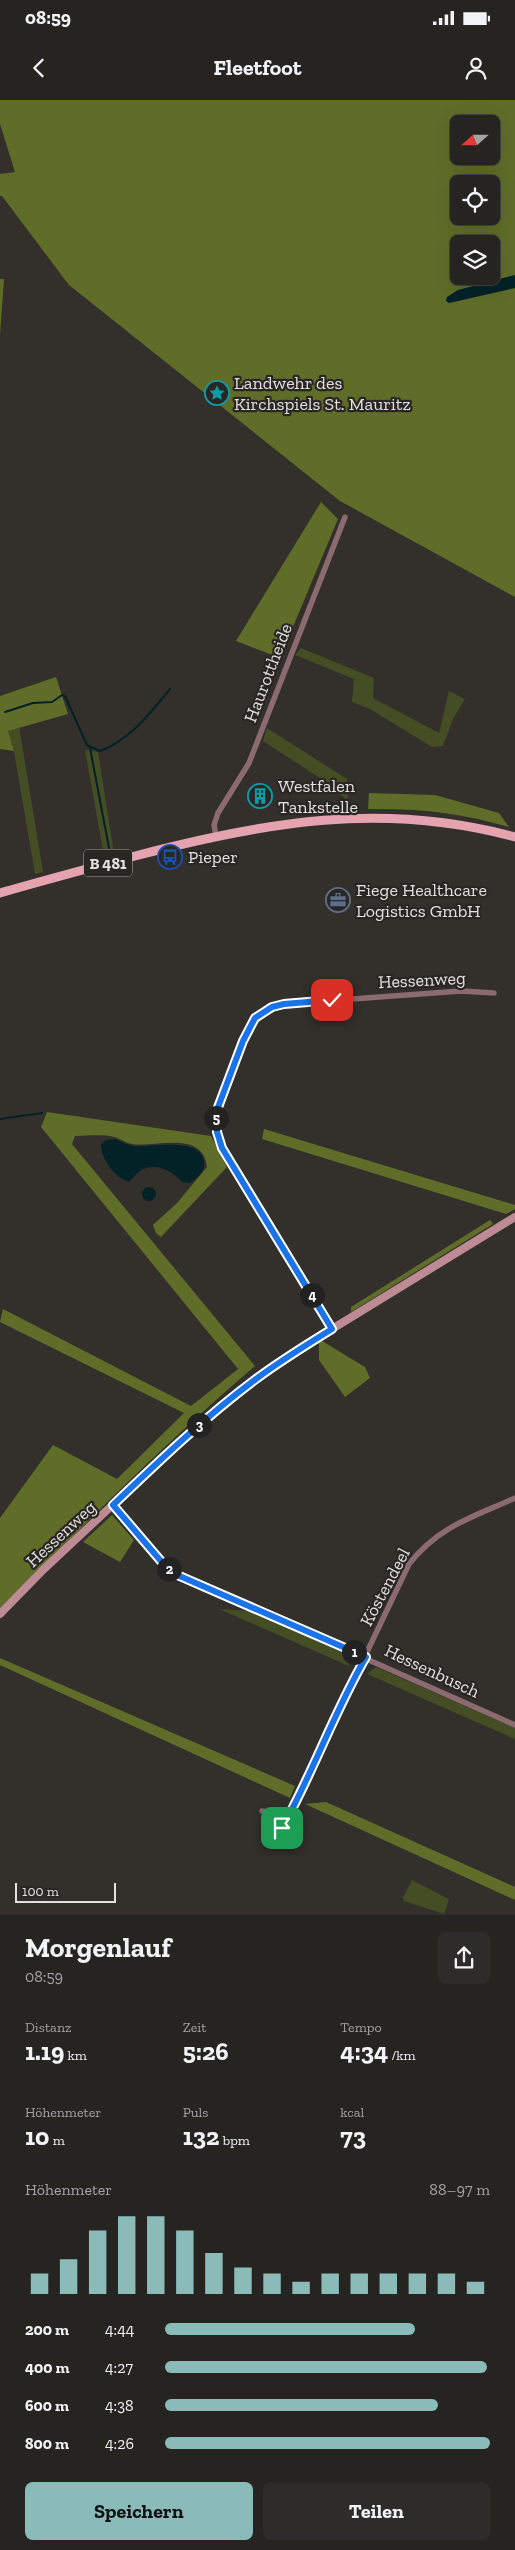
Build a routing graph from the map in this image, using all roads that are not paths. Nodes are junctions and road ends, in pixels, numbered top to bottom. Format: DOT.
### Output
graph roads {
  1 [pos="345,517"];
  2 [pos="216,836"];
  3 [pos="515,837"];
  4 [pos="0,893"];
  5 [pos="494,994"];
  6 [pos="515,1217"];
  7 [pos="332,1329"];
  8 [pos="515,1498"];
  9 [pos="113,1505"];
  10 [pos="0,1614"];
  11 [pos="366,1657"];
  12 [pos="515,1725"];
  13 [pos="262,1811"];
  14 [pos="289,1816"];
  15 [pos="282,1828"];
  1 -- 2 [label="street, Haurottheide"];
  2 -- 3 [label="main road, B 481"];
  2 -- 4 [label="main road, B 481"];
  5 -- 7 [label="street, Hessenweg"];
  6 -- 7 [label="street, Hessenweg"];
  7 -- 9 [label="street, Hessenweg"];
  8 -- 11 [label="street, Köstendeel"];
  9 -- 10 [label="street, Hessenweg"];
  9 -- 11 [label="street, Hessenbusch"];
  11 -- 12 [label="street, Hessenbusch"];
  11 -- 14 [label="street, Köstendeel"];
  13 -- 14 [label="street"];
  14 -- 15 [label="street, Köstendeel"];
}
